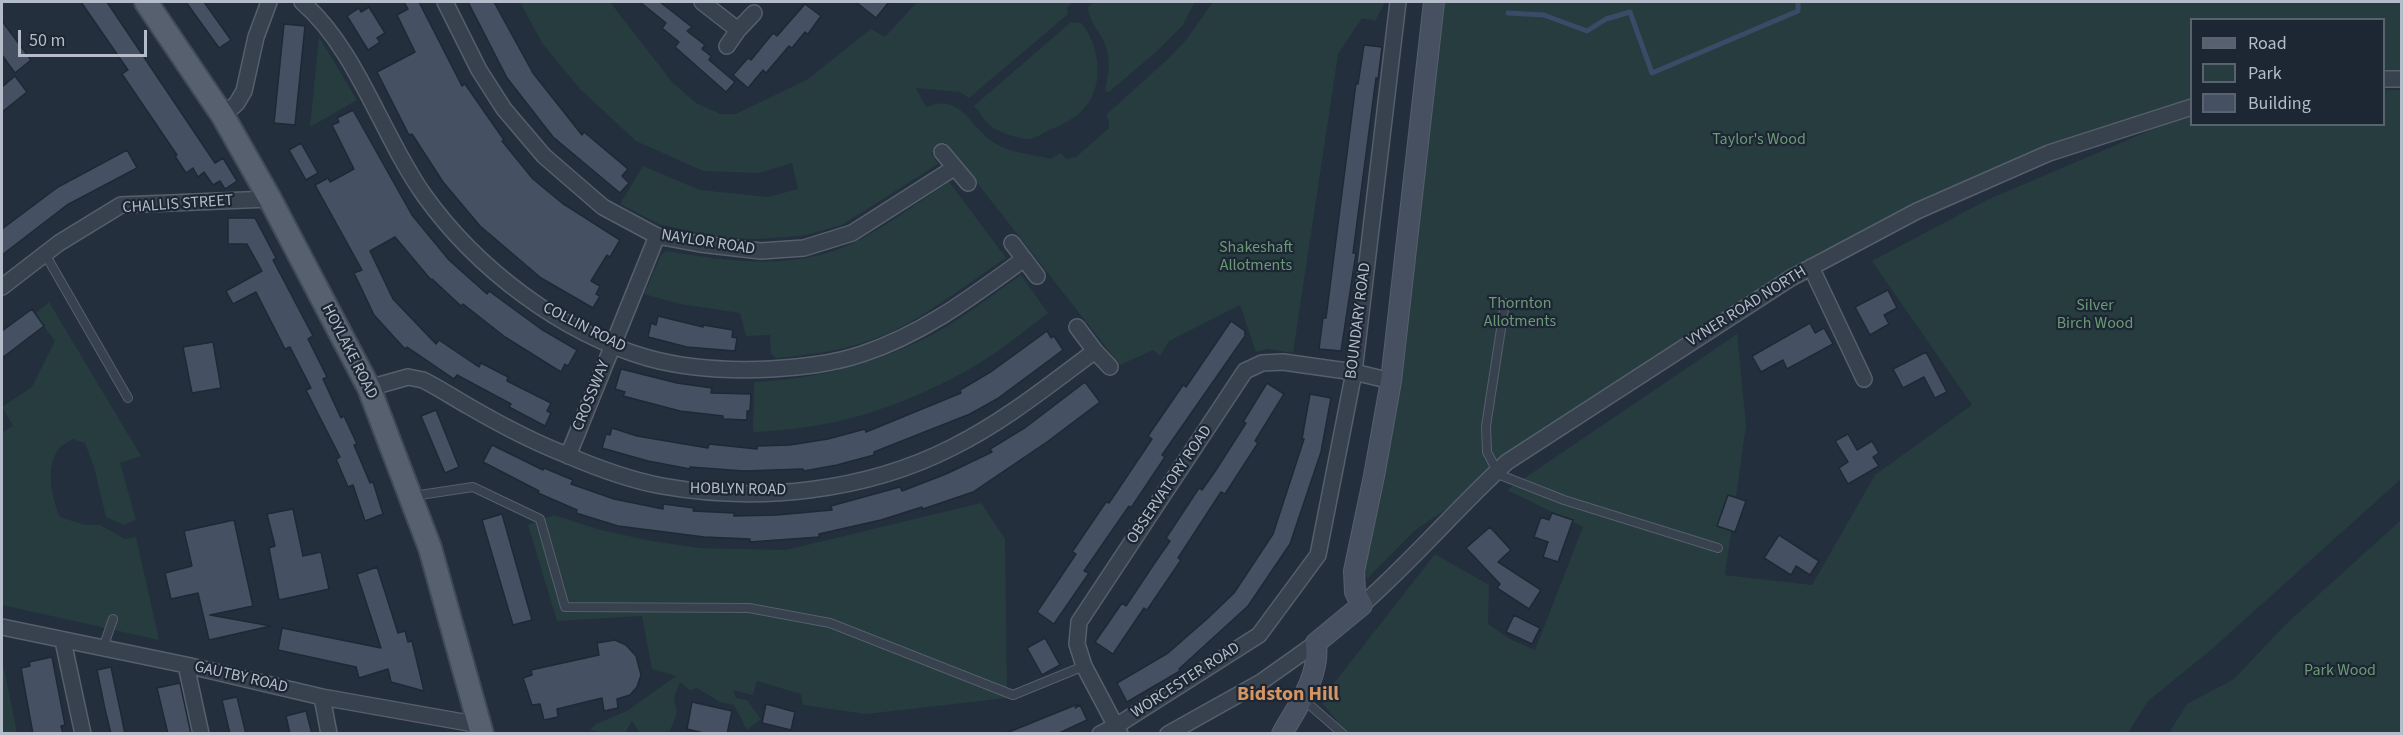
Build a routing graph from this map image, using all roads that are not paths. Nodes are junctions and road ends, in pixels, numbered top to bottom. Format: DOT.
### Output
graph roads {
  1 [pos="146,2"];
  2 [pos="269,2"];
  3 [pos="302,2"];
  4 [pos="446,2"];
  5 [pos="702,2"];
  6 [pos="1398,2"];
  7 [pos="1434,2"];
  8 [pos="754,13"];
  9 [pos="738,30"];
  10 [pos="727,46"];
  11 [pos="2385,79"];
  12 [pos="2402,79"];
  13 [pos="2190,108"];
  14 [pos="223,116"];
  15 [pos="942,152"];
  16 [pos="954,168"];
  17 [pos="968,183"];
  18 [pos="270,199"];
  19 [pos="657,236"];
  20 [pos="1012,243"];
  21 [pos="45,254"];
  22 [pos="1024,259"];
  23 [pos="1811,267"];
  24 [pos="1037,276"];
  25 [pos="2,287"];
  26 [pos="1504,303"];
  27 [pos="1077,327"];
  28 [pos="612,346"];
  29 [pos="1095,351"];
  30 [pos="1110,367"];
  31 [pos="1354,372"];
  32 [pos="1864,379"];
  33 [pos="1391,381"];
  34 [pos="369,388"];
  35 [pos="128,398"];
  36 [pos="568,456"];
  37 [pos="1496,472"];
  38 [pos="410,496"];
  39 [pos="1718,548"];
  40 [pos="1362,605"];
  41 [pos="113,619"];
  42 [pos="1268,623"];
  43 [pos="2,627"];
  44 [pos="63,641"];
  45 [pos="1316,643"];
  46 [pos="103,648"];
  47 [pos="186,664"];
  48 [pos="1084,666"];
  49 [pos="322,697"];
  50 [pos="1302,698"];
  51 [pos="481,729"];
  52 [pos="1118,730"];
  53 [pos="83,734"];
  54 [pos="201,734"];
  55 [pos="329,734"];
  56 [pos="1100,734"];
  57 [pos="1168,734"];
  58 [pos="1282,734"];
  59 [pos="1343,734"];
  1 -- 14 [label="main road, HOYLAKE ROAD"];
  2 -- 14 [label="street"];
  3 -- 28 [label="street, COLLIN ROAD"];
  4 -- 19 [label="street, NAYLOR ROAD"];
  5 -- 9 [label="street"];
  6 -- 31 [label="street, BOUNDARY ROAD"];
  7 -- 33 [label="main road"];
  8 -- 9 [label="street"];
  9 -- 10 [label="street"];
  11 -- 12 [label="street"];
  13 -- 23 [label="street, VYNER ROAD NORTH"];
  14 -- 18 [label="main road, HOYLAKE ROAD"];
  15 -- 16 [label="street"];
  16 -- 17 [label="street"];
  16 -- 19 [label="street, NAYLOR ROAD"];
  18 -- 21 [label="street, CHALLIS STREET"];
  18 -- 34 [label="main road, HOYLAKE ROAD"];
  19 -- 28 [label="street, CROSSWAY"];
  20 -- 22 [label="street"];
  21 -- 25 [label="street, CHALLIS STREET"];
  21 -- 35 [label="lane"];
  22 -- 24 [label="street"];
  22 -- 28 [label="street, COLLIN ROAD"];
  23 -- 32 [label="street"];
  23 -- 37 [label="street, VYNER ROAD NORTH"];
  26 -- 37 [label="lane"];
  27 -- 29 [label="street"];
  28 -- 36 [label="street, CROSSWAY"];
  29 -- 30 [label="street"];
  29 -- 36 [label="street, HOBLYN ROAD"];
  31 -- 33 [label="street, OBSERVATORY ROAD"];
  31 -- 42 [label="street, BOUNDARY ROAD"];
  31 -- 48 [label="street, OBSERVATORY ROAD"];
  33 -- 40 [label="main road"];
  34 -- 36 [label="street, HOBLYN ROAD"];
  34 -- 38 [label="main road, HOYLAKE ROAD"];
  37 -- 39 [label="lane"];
  37 -- 40 [label="street, VYNER ROAD NORTH"];
  38 -- 48 [label="lane"];
  38 -- 51 [label="main road, HOYLAKE ROAD"];
  40 -- 45 [label="main road, WORCESTER ROAD"];
  41 -- 46 [label="lane"];
  42 -- 52 [label="street, WORCESTER ROAD"];
  43 -- 44 [label="street, GAUTBY ROAD"];
  44 -- 46 [label="street, GAUTBY ROAD"];
  44 -- 53 [label="street"];
  45 -- 50 [label="main road"];
  45 -- 57 [label="street, WORCESTER ROAD"];
  46 -- 47 [label="street, GAUTBY ROAD"];
  47 -- 49 [label="street, GAUTBY ROAD"];
  47 -- 54 [label="street"];
  48 -- 52 [label="street, OBSERVATORY ROAD"];
  49 -- 51 [label="street, GAUTBY ROAD"];
  49 -- 55 [label="street"];
  50 -- 58 [label="main road"];
  50 -- 59 [label="lane"];
  52 -- 56 [label="street, WORCESTER ROAD"];
}
